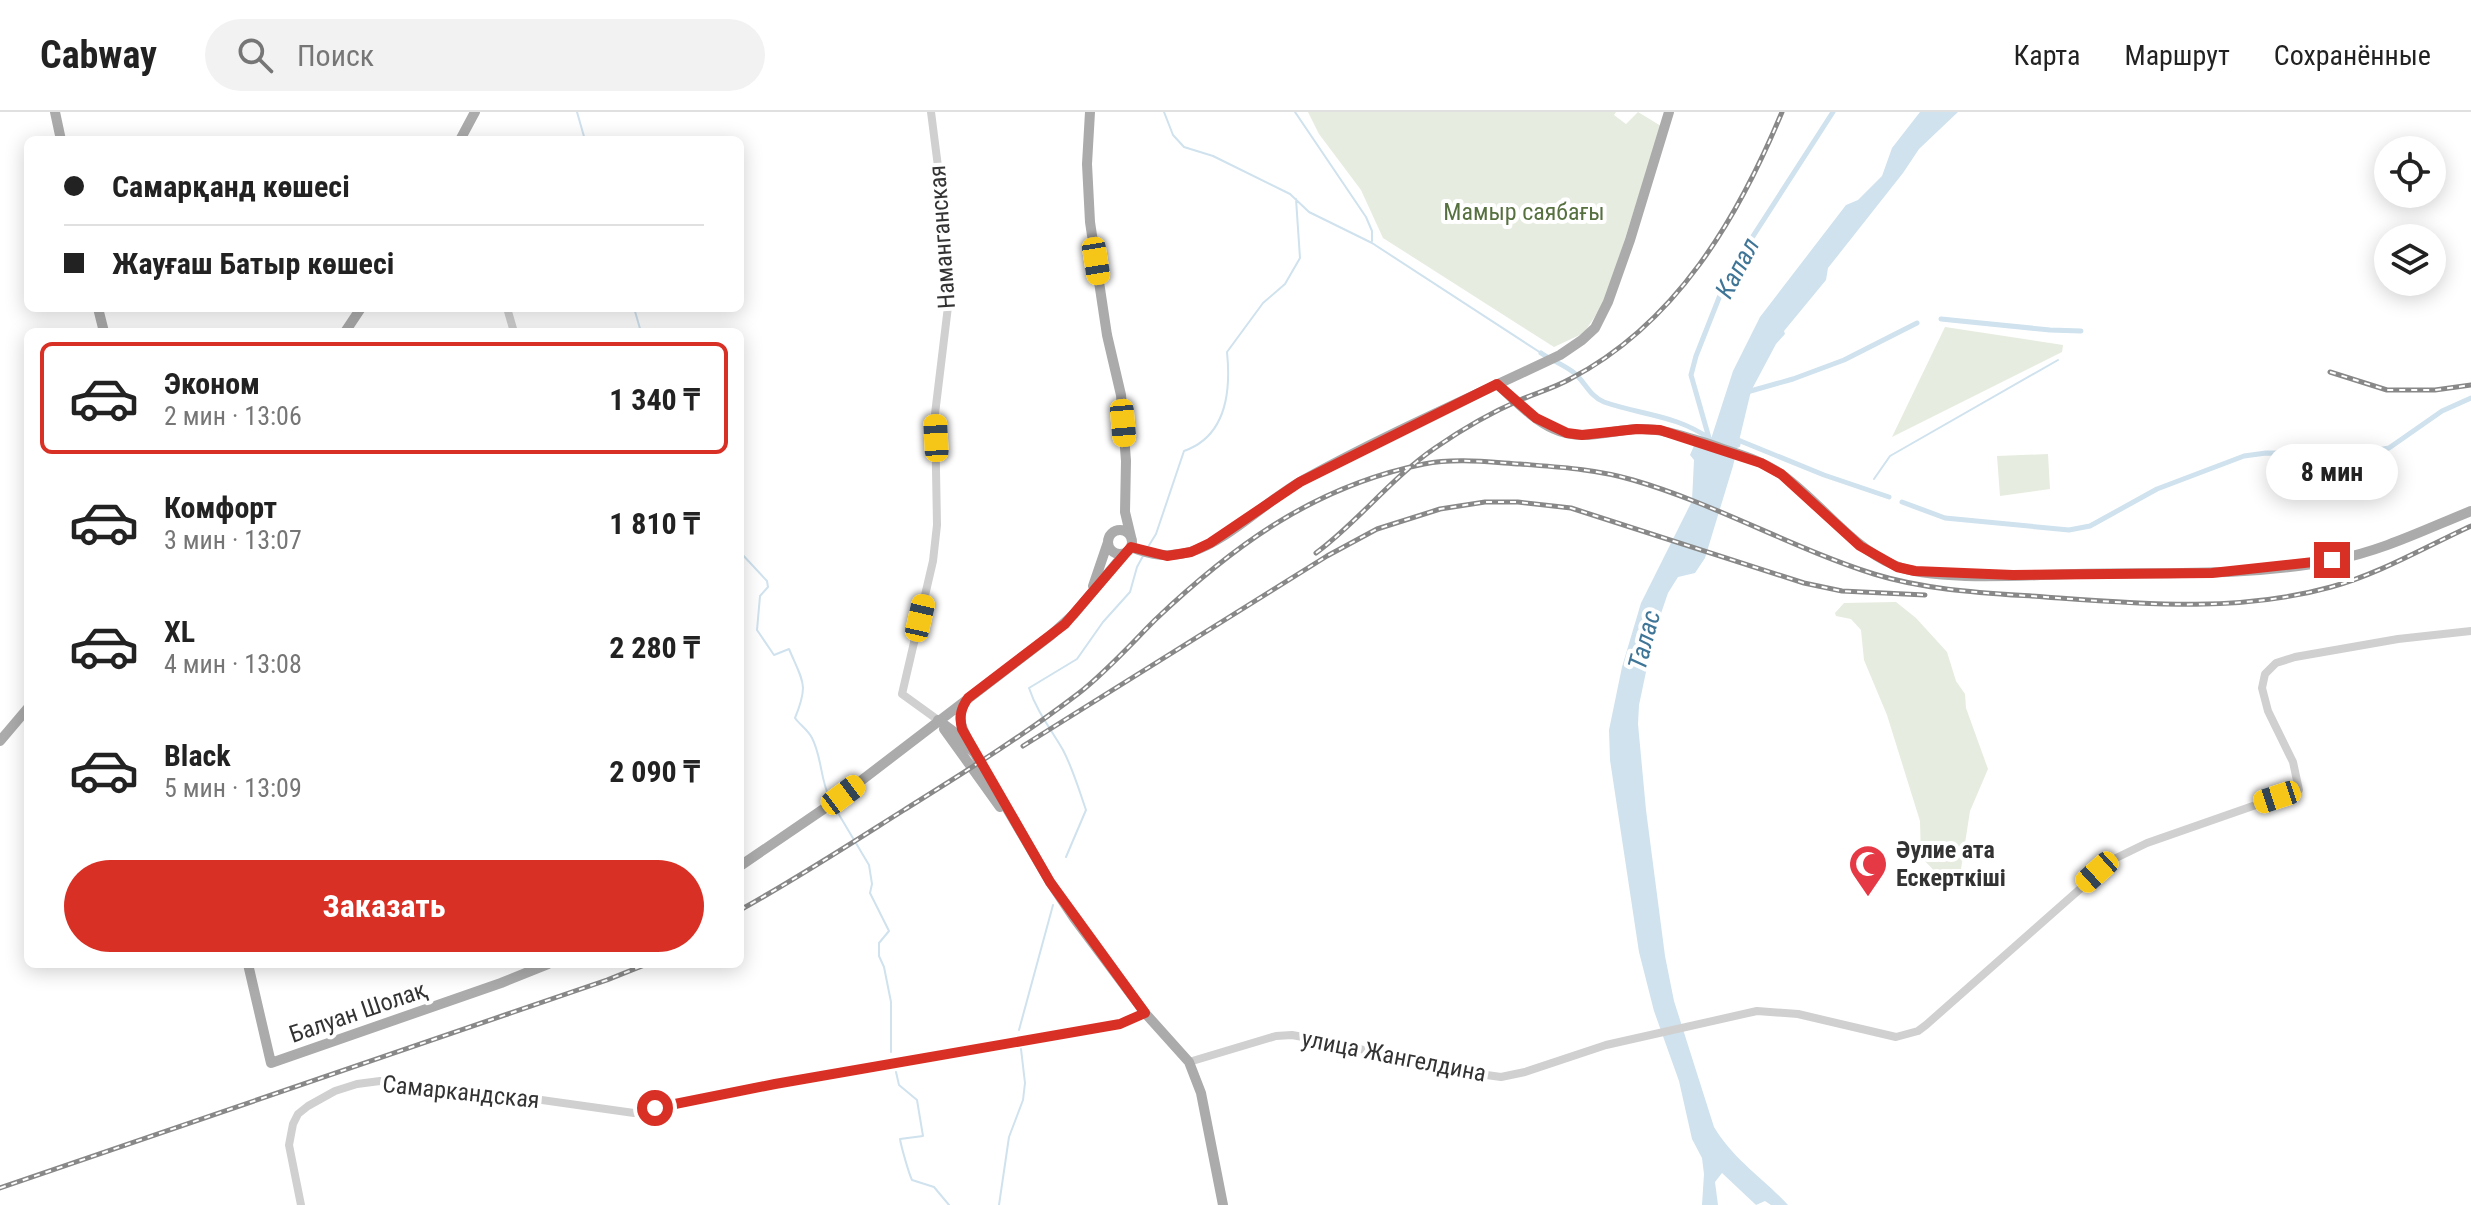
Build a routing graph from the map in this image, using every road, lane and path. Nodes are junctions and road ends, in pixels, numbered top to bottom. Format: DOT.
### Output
graph roads {
  1 [pos="55,112"];
  2 [pos="475,112"];
  3 [pos="931,112"];
  4 [pos="1090,112"];
  5 [pos="1669,112"];
  6 [pos="60,136"];
  7 [pos="462,136"];
  8 [pos="1497,384"];
  9 [pos="1125,493"];
  10 [pos="2471,511"];
  11 [pos="1109,538"];
  12 [pos="1129,546"];
  13 [pos="1089,595"];
  14 [pos="2471,631"];
  15 [pos="968,698"];
  16 [pos="24,713"];
  17 [pos="938,720"];
  18 [pos="0,741"];
  19 [pos="975,754"];
  20 [pos="1018,831"];
  21 [pos="744,863"];
  22 [pos="249,968"];
  23 [pos="538,968"];
  24 [pos="1145,1013"];
  25 [pos="1189,1062"];
  26 [pos="301,1205"];
  27 [pos="1223,1205"];
  1 -- 6 [label="main road"];
  2 -- 7 [label="main road"];
  3 -- 17 [label="street, Наманганская"];
  4 -- 9 [label="main road"];
  5 -- 8 [label="main road"];
  8 -- 10 [label="main road"];
  8 -- 12 [label="main road"];
  9 -- 11 [label="main road"];
  9 -- 12 [label="main road"];
  11 -- 12 [label="main road"];
  11 -- 12 [label="main road"];
  11 -- 13 [label="main road"];
  12 -- 13 [label="main road"];
  13 -- 15 [label="main road"];
  14 -- 25 [label="street, улица Жангелдина"];
  15 -- 17 [label="main road"];
  15 -- 19 [label="main road"];
  16 -- 18 [label="main road"];
  17 -- 19 [label="main road"];
  17 -- 20 [label="main road"];
  17 -- 21 [label="main road"];
  19 -- 20 [label="main road"];
  20 -- 24 [label="main road"];
  22 -- 23 [label="main road, Балуан Шолақ"];
  24 -- 25 [label="main road"];
  24 -- 26 [label="street, Самаркандская"];
  25 -- 27 [label="main road"];
}
